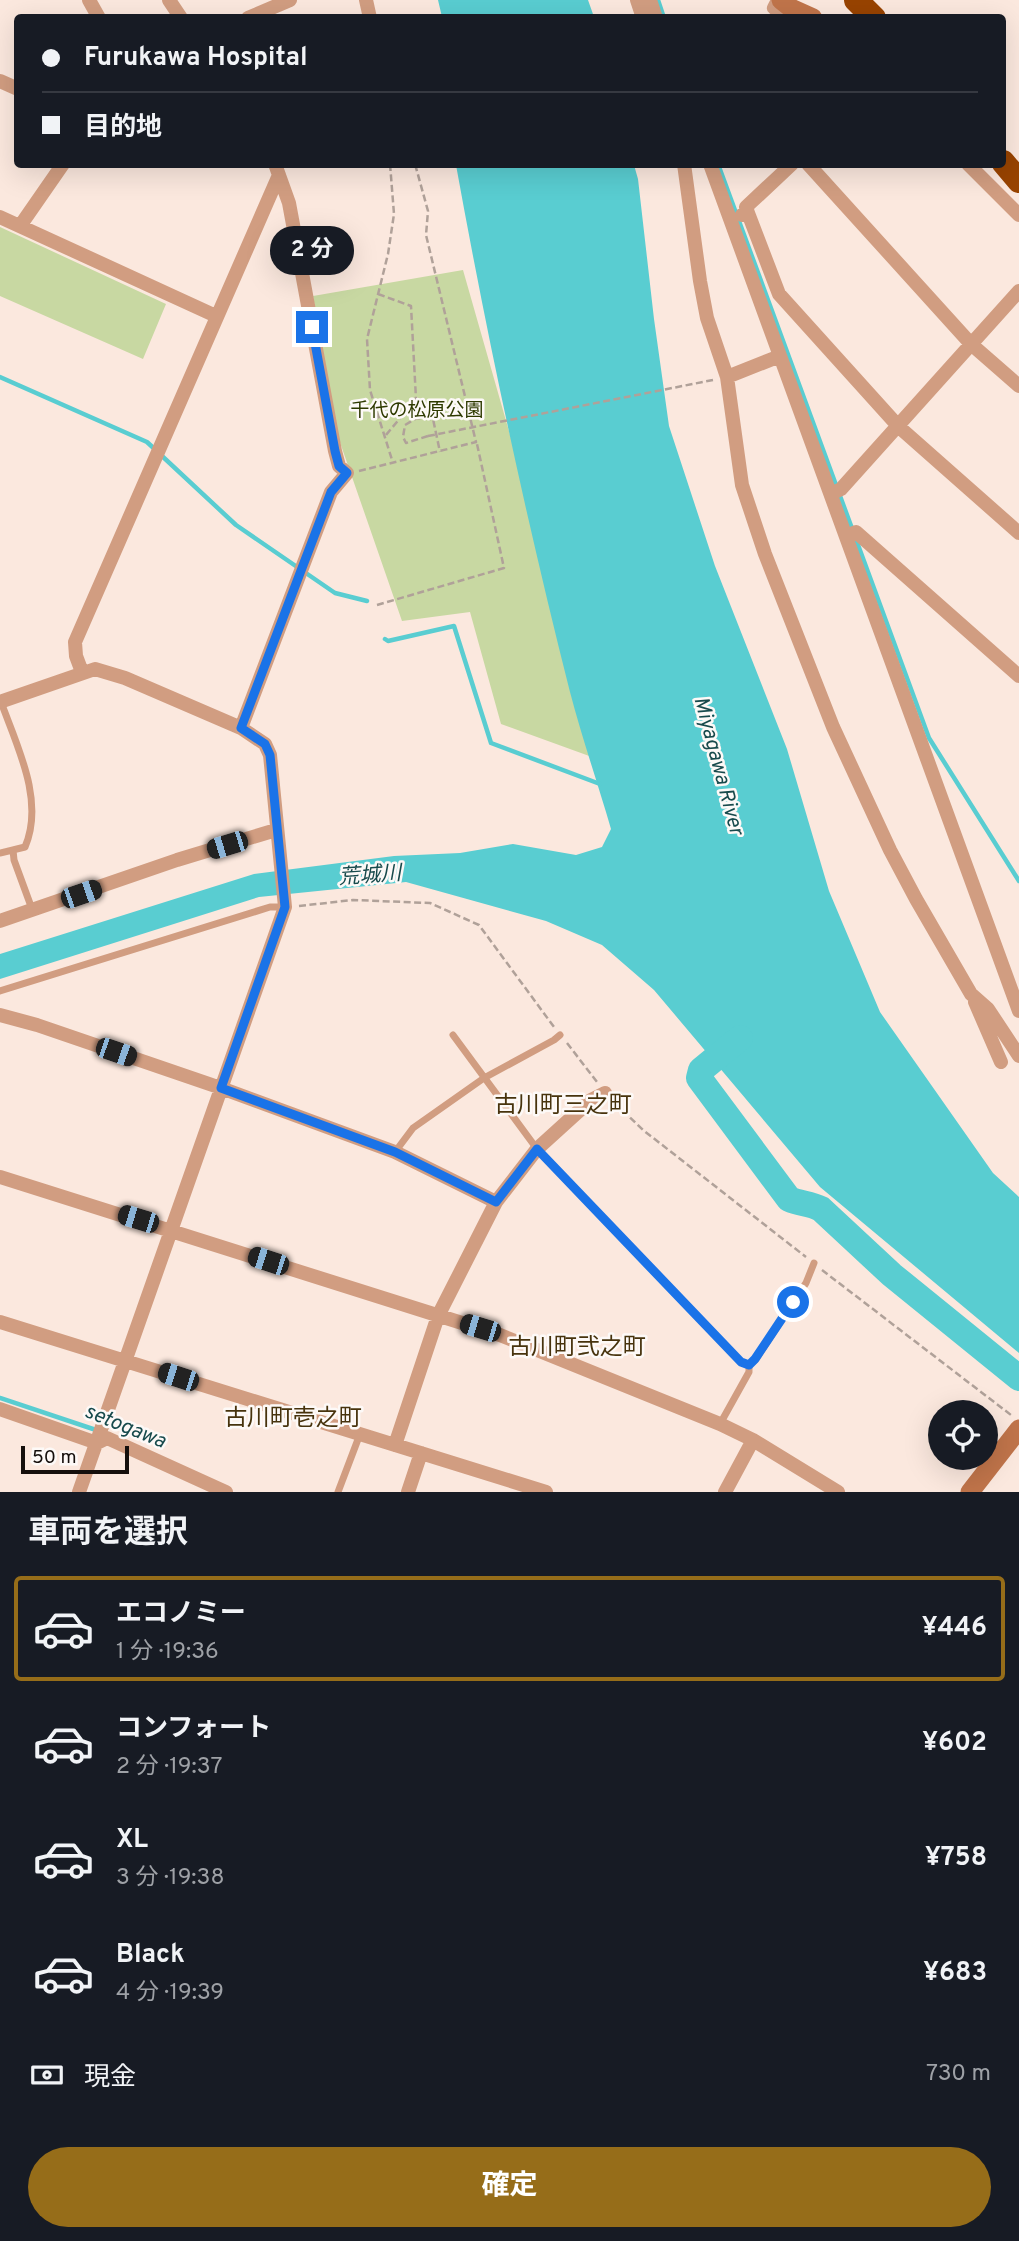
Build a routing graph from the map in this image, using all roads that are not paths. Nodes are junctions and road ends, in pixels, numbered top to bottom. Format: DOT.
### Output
graph roads {
  1 [pos="290,0"];
  2 [pos="779,0"];
  3 [pos="271,4"];
  4 [pos="255,14"];
  5 [pos="782,14"];
  6 [pos="804,14"];
  7 [pos="60,168"];
  8 [pos="685,168"];
  9 [pos="712,168"];
  10 [pos="788,168"];
  11 [pos="812,168"];
  12 [pos="972,168"];
  13 [pos="277,170"];
  14 [pos="1019,215"];
  15 [pos="0,217"];
  16 [pos="739,217"];
  17 [pos="20,226"];
  18 [pos="1019,291"];
  19 [pos="216,316"];
  20 [pos="971,344"];
  21 [pos="780,356"];
  22 [pos="720,379"];
  23 [pos="1019,386"];
  24 [pos="899,426"];
  25 [pos="835,492"];
  26 [pos="1019,533"];
  27 [pos="850,535"];
  28 [pos="82,672"];
  29 [pos="1019,676"];
  30 [pos="1,702"];
  31 [pos="241,728"];
  32 [pos="277,834"];
  33 [pos="13,850"];
  34 [pos="0,852"];
  35 [pos="285,907"];
  36 [pos="33,910"];
  37 [pos="0,921"];
  38 [pos="0,991"];
  39 [pos="971,994"];
  40 [pos="1019,1012"];
  41 [pos="0,1015"];
  42 [pos="453,1035"];
  43 [pos="560,1035"];
  44 [pos="1019,1056"];
  45 [pos="1001,1062"];
  46 [pos="484,1078"];
  47 [pos="221,1088"];
  48 [pos="605,1093"];
  49 [pos="537,1149"];
  50 [pos="395,1152"];
  51 [pos="0,1177"];
  52 [pos="496,1202"];
  53 [pos="172,1230"];
  54 [pos="814,1263"];
  55 [pos="438,1316"];
  56 [pos="0,1322"];
  57 [pos="127,1360"];
  58 [pos="749,1365"];
  59 [pos="0,1409"];
  60 [pos="720,1424"];
  61 [pos="1016,1424"];
  62 [pos="360,1433"];
  63 [pos="99,1436"];
  64 [pos="753,1440"];
  65 [pos="395,1445"];
  66 [pos="421,1452"];
  67 [pos="79,1492"];
  68 [pos="226,1492"];
  69 [pos="338,1492"];
  70 [pos="408,1492"];
  71 [pos="546,1492"];
  72 [pos="725,1492"];
  73 [pos="838,1492"];
  74 [pos="970,1492"];
  1 -- 3 [label="street"];
  2 -- 5 [label="street"];
  2 -- 6 [label="main road"];
  3 -- 4 [label="street"];
  7 -- 17 [label="street"];
  8 -- 22 [label="street"];
  9 -- 16 [label="street"];
  10 -- 16 [label="street"];
  11 -- 20 [label="street"];
  12 -- 14 [label="street"];
  13 -- 19 [label="street"];
  13 -- 31 [label="street"];
  15 -- 17 [label="street"];
  16 -- 21 [label="street"];
  16 -- 24 [label="street"];
  17 -- 19 [label="street"];
  18 -- 20 [label="street"];
  19 -- 28 [label="street"];
  20 -- 23 [label="street"];
  20 -- 24 [label="street"];
  21 -- 22 [label="street"];
  21 -- 25 [label="street"];
  22 -- 39 [label="street"];
  24 -- 25 [label="street"];
  24 -- 26 [label="street"];
  25 -- 27 [label="street"];
  27 -- 29 [label="street"];
  27 -- 40 [label="street"];
  28 -- 30 [label="street"];
  28 -- 31 [label="street"];
  30 -- 33 [label="lane"];
  31 -- 32 [label="street"];
  32 -- 35 [label="street"];
  32 -- 36 [label="street"];
  33 -- 34 [label="lane"];
  33 -- 36 [label="lane"];
  35 -- 38 [label="lane"];
  35 -- 47 [label="street"];
  36 -- 37 [label="street"];
  39 -- 44 [label="street"];
  39 -- 45 [label="street"];
  41 -- 47 [label="street"];
  42 -- 46 [label="lane"];
  43 -- 46 [label="lane"];
  46 -- 49 [label="lane"];
  46 -- 50 [label="lane"];
  47 -- 50 [label="street"];
  47 -- 53 [label="street"];
  48 -- 49 [label="street"];
  49 -- 52 [label="street"];
  49 -- 58 [label="lane"];
  50 -- 52 [label="street"];
  51 -- 53 [label="street"];
  52 -- 55 [label="street"];
  53 -- 55 [label="street"];
  53 -- 57 [label="street"];
  54 -- 58 [label="lane"];
  55 -- 60 [label="street"];
  55 -- 65 [label="street"];
  56 -- 57 [label="street"];
  57 -- 62 [label="street"];
  57 -- 63 [label="street"];
  58 -- 60 [label="lane"];
  59 -- 63 [label="street"];
  60 -- 64 [label="street"];
  61 -- 74 [label="main road"];
  62 -- 65 [label="street"];
  62 -- 69 [label="lane"];
  63 -- 67 [label="street"];
  63 -- 68 [label="street"];
  64 -- 72 [label="street"];
  64 -- 73 [label="street"];
  65 -- 66 [label="street"];
  66 -- 70 [label="street"];
  66 -- 71 [label="street"];
}
